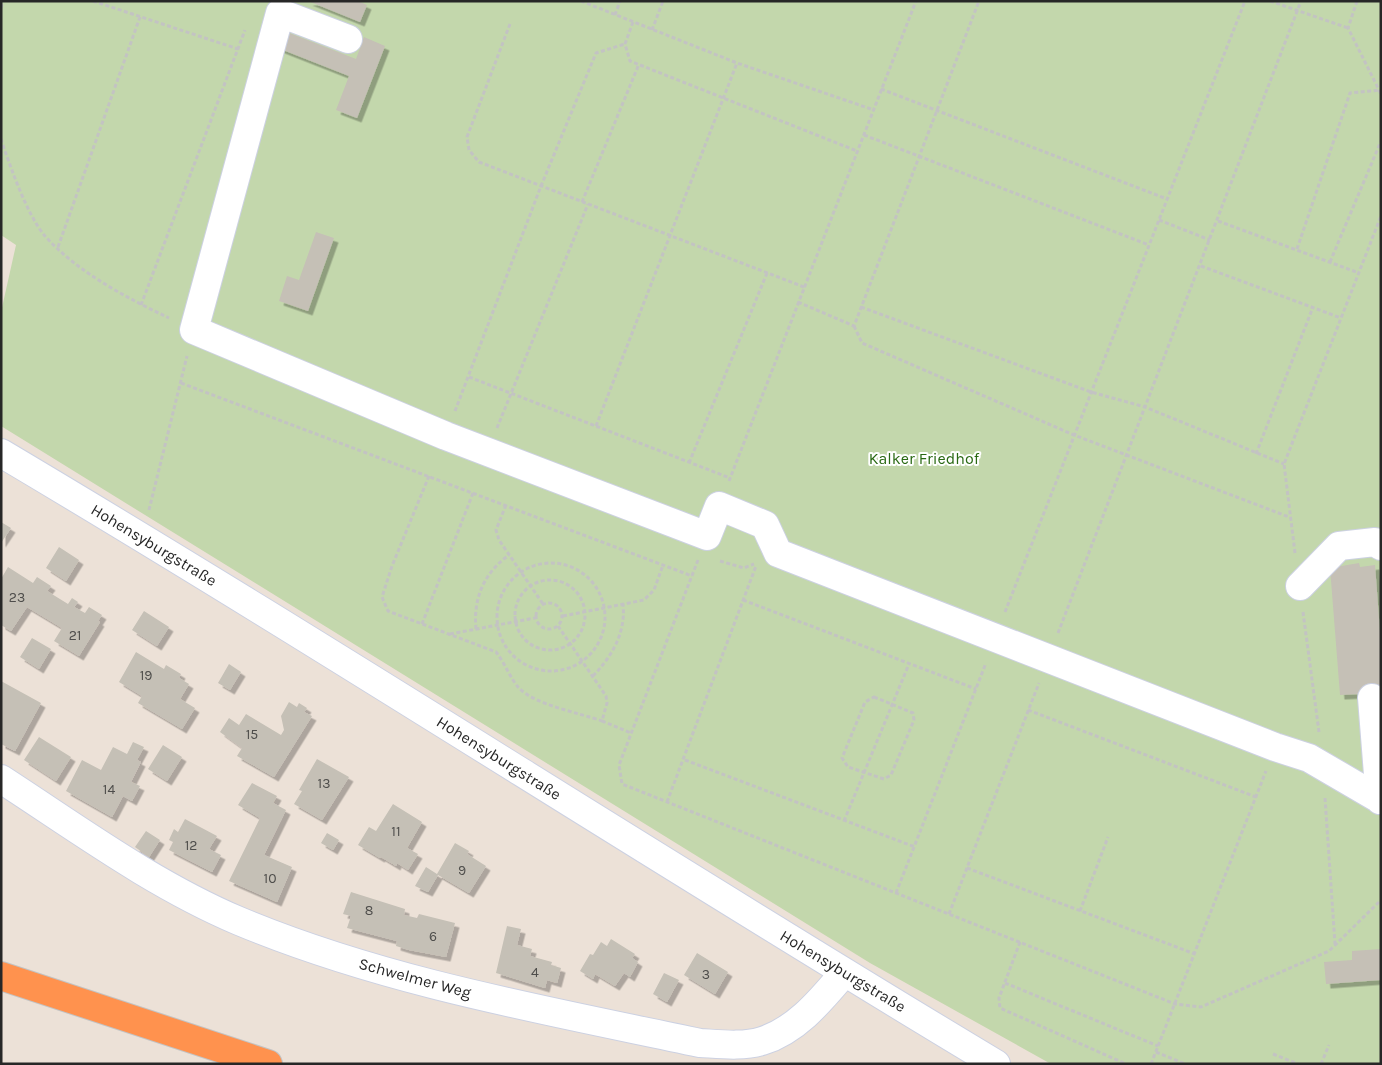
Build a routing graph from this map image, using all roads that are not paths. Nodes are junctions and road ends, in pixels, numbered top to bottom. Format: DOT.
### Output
graph roads {
  1 [pos="348,39"];
  2 [pos="1,453"];
  3 [pos="1381,546"];
  4 [pos="1300,586"];
  5 [pos="1372,698"];
  6 [pos="1,779"];
  7 [pos="1380,800"];
  8 [pos="844,973"];
  9 [pos="1,976"];
  10 [pos="268,1064"];
  11 [pos="996,1064"];
  1 -- 7 [label="street"];
  2 -- 8 [label="street, Hohensyburgstraße"];
  3 -- 4 [label="street"];
  5 -- 7 [label="street"];
  6 -- 8 [label="street, Schwelmer Weg"];
  8 -- 11 [label="street, Hohensyburgstraße"];
  9 -- 10 [label="highway"];
}
